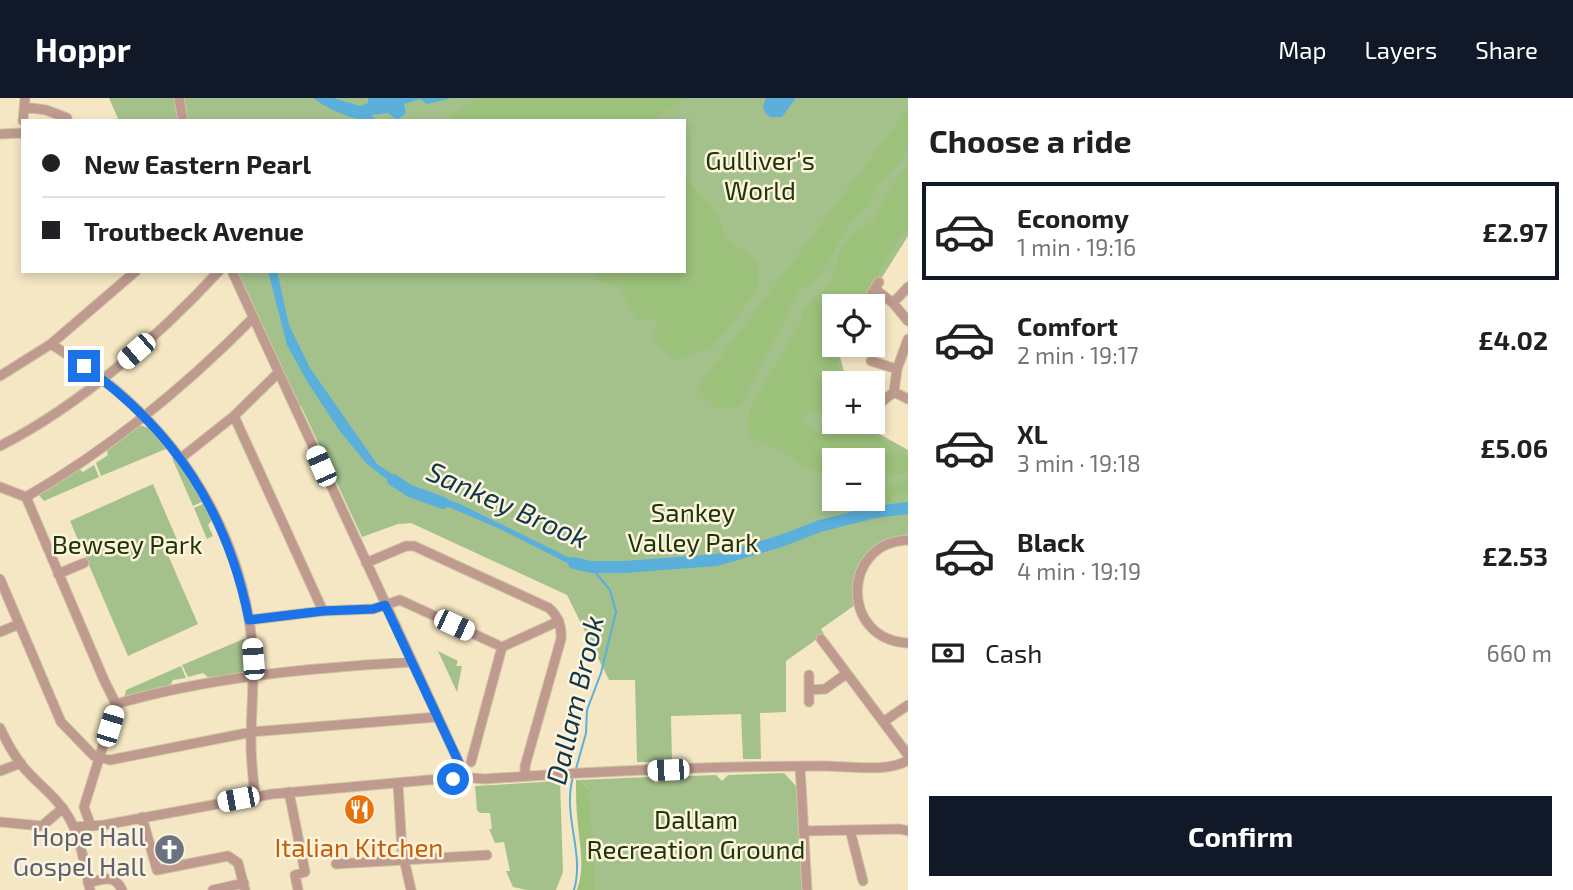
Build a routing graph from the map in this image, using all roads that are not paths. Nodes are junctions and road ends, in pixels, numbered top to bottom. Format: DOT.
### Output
graph roads {
  1 [pos="179,98"];
  2 [pos="25,103"];
  3 [pos="67,117"];
  4 [pos="183,119"];
  5 [pos="21,133"];
  6 [pos="0,134"];
  7 [pos="134,273"];
  8 [pos="217,273"];
  9 [pos="233,273"];
  10 [pos="908,287"];
  11 [pos="871,294"];
  12 [pos="885,294"];
  13 [pos="885,294"];
  14 [pos="893,303"];
  15 [pos="253,318"];
  16 [pos="908,321"];
  17 [pos="908,339"];
  18 [pos="51,344"];
  19 [pos="871,361"];
  20 [pos="897,369"];
  21 [pos="278,373"];
  22 [pos="0,376"];
  23 [pos="102,379"];
  24 [pos="894,392"];
  25 [pos="885,399"];
  26 [pos="908,399"];
  27 [pos="234,416"];
  28 [pos="146,417"];
  29 [pos="0,446"];
  30 [pos="181,458"];
  31 [pos="0,487"];
  32 [pos="26,497"];
  33 [pos="908,540"];
  34 [pos="84,563"];
  35 [pos="366,563"];
  36 [pos="58,574"];
  37 [pos="0,579"];
  38 [pos="385,605"];
  39 [pos="323,611"];
  40 [pos="249,620"];
  41 [pos="559,621"];
  42 [pos="19,624"];
  43 [pos="0,632"];
  44 [pos="821,639"];
  45 [pos="908,643"];
  46 [pos="502,647"];
  47 [pos="412,662"];
  48 [pos="846,674"];
  49 [pos="254,675"];
  50 [pos="809,675"];
  51 [pos="809,690"];
  52 [pos="809,702"];
  53 [pos="116,704"];
  54 [pos="908,705"];
  55 [pos="437,718"];
  56 [pos="883,722"];
  57 [pos="0,727"];
  58 [pos="251,732"];
  59 [pos="470,755"];
  60 [pos="908,758"];
  61 [pos="99,759"];
  62 [pos="21,764"];
  63 [pos="800,766"];
  64 [pos="0,771"];
  65 [pos="525,776"];
  66 [pos="463,777"];
  67 [pos="398,784"];
  68 [pos="289,792"];
  69 [pos="255,796"];
  70 [pos="63,808"];
  71 [pos="142,817"];
  72 [pos="89,821"];
  73 [pos="0,822"];
  74 [pos="74,827"];
  75 [pos="850,830"];
  76 [pos="803,831"];
  77 [pos="908,831"];
  78 [pos="487,855"];
  79 [pos="403,859"];
  80 [pos="336,864"];
  81 [pos="863,881"];
  82 [pos="89,886"];
  83 [pos="244,887"];
  84 [pos="122,890"];
  85 [pos="213,890"];
  86 [pos="298,890"];
  87 [pos="411,890"];
  88 [pos="807,890"];
  1 -- 4 [label="street"];
  2 -- 3 [label="street"];
  5 -- 6 [label="street"];
  7 -- 18 [label="street"];
  8 -- 23 [label="street"];
  9 -- 15 [label="street"];
  10 -- 14 [label="street"];
  11 -- 13 [label="street"];
  12 -- 14 [label="street"];
  14 -- 16 [label="street"];
  15 -- 21 [label="street"];
  15 -- 28 [label="street"];
  17 -- 20 [label="street"];
  18 -- 22 [label="street"];
  18 -- 23 [label="street"];
  19 -- 20 [label="street"];
  20 -- 24 [label="street"];
  21 -- 27 [label="street"];
  21 -- 35 [label="street"];
  23 -- 28 [label="street"];
  23 -- 29 [label="street"];
  24 -- 25 [label="street"];
  24 -- 26 [label="street"];
  27 -- 30 [label="street"];
  27 -- 39 [label="street"];
  28 -- 30 [label="street"];
  28 -- 32 [label="street"];
  30 -- 40 [label="street"];
  31 -- 32 [label="street"];
  32 -- 36 [label="street"];
  33 -- 45 [label="street"];
  34 -- 36 [label="street"];
  35 -- 38 [label="street"];
  35 -- 41 [label="street"];
  36 -- 53 [label="street"];
  37 -- 42 [label="street"];
  38 -- 39 [label="street"];
  38 -- 46 [label="street"];
  38 -- 47 [label="street"];
  39 -- 40 [label="street"];
  40 -- 49 [label="street"];
  41 -- 46 [label="street"];
  41 -- 65 [label="street"];
  42 -- 43 [label="street"];
  42 -- 61 [label="street"];
  44 -- 48 [label="street"];
  46 -- 59 [label="street"];
  47 -- 49 [label="street"];
  47 -- 55 [label="street"];
  48 -- 51 [label="street"];
  48 -- 56 [label="street"];
  49 -- 53 [label="street"];
  49 -- 58 [label="street"];
  50 -- 51 [label="street"];
  51 -- 52 [label="street"];
  53 -- 61 [label="street"];
  54 -- 56 [label="street"];
  55 -- 58 [label="street"];
  55 -- 66 [label="street"];
  56 -- 60 [label="street"];
  57 -- 62 [label="street"];
  58 -- 61 [label="street"];
  58 -- 69 [label="street"];
  60 -- 63 [label="street"];
  61 -- 72 [label="street"];
  62 -- 64 [label="street"];
  62 -- 70 [label="street"];
  63 -- 65 [label="street"];
  63 -- 76 [label="street"];
  65 -- 66 [label="street"];
  66 -- 67 [label="street"];
  67 -- 68 [label="street"];
  67 -- 79 [label="street"];
  68 -- 69 [label="street"];
  68 -- 86 [label="street"];
  69 -- 71 [label="street"];
  70 -- 73 [label="street"];
  70 -- 74 [label="street"];
  71 -- 74 [label="street"];
  71 -- 83 [label="street"];
  74 -- 82 [label="street"];
  75 -- 76 [label="street"];
  75 -- 77 [label="street"];
  75 -- 81 [label="street"];
  76 -- 88 [label="street"];
  78 -- 79 [label="street"];
  79 -- 80 [label="street"];
  79 -- 87 [label="street"];
  82 -- 84 [label="street"];
  83 -- 85 [label="street"];
}
